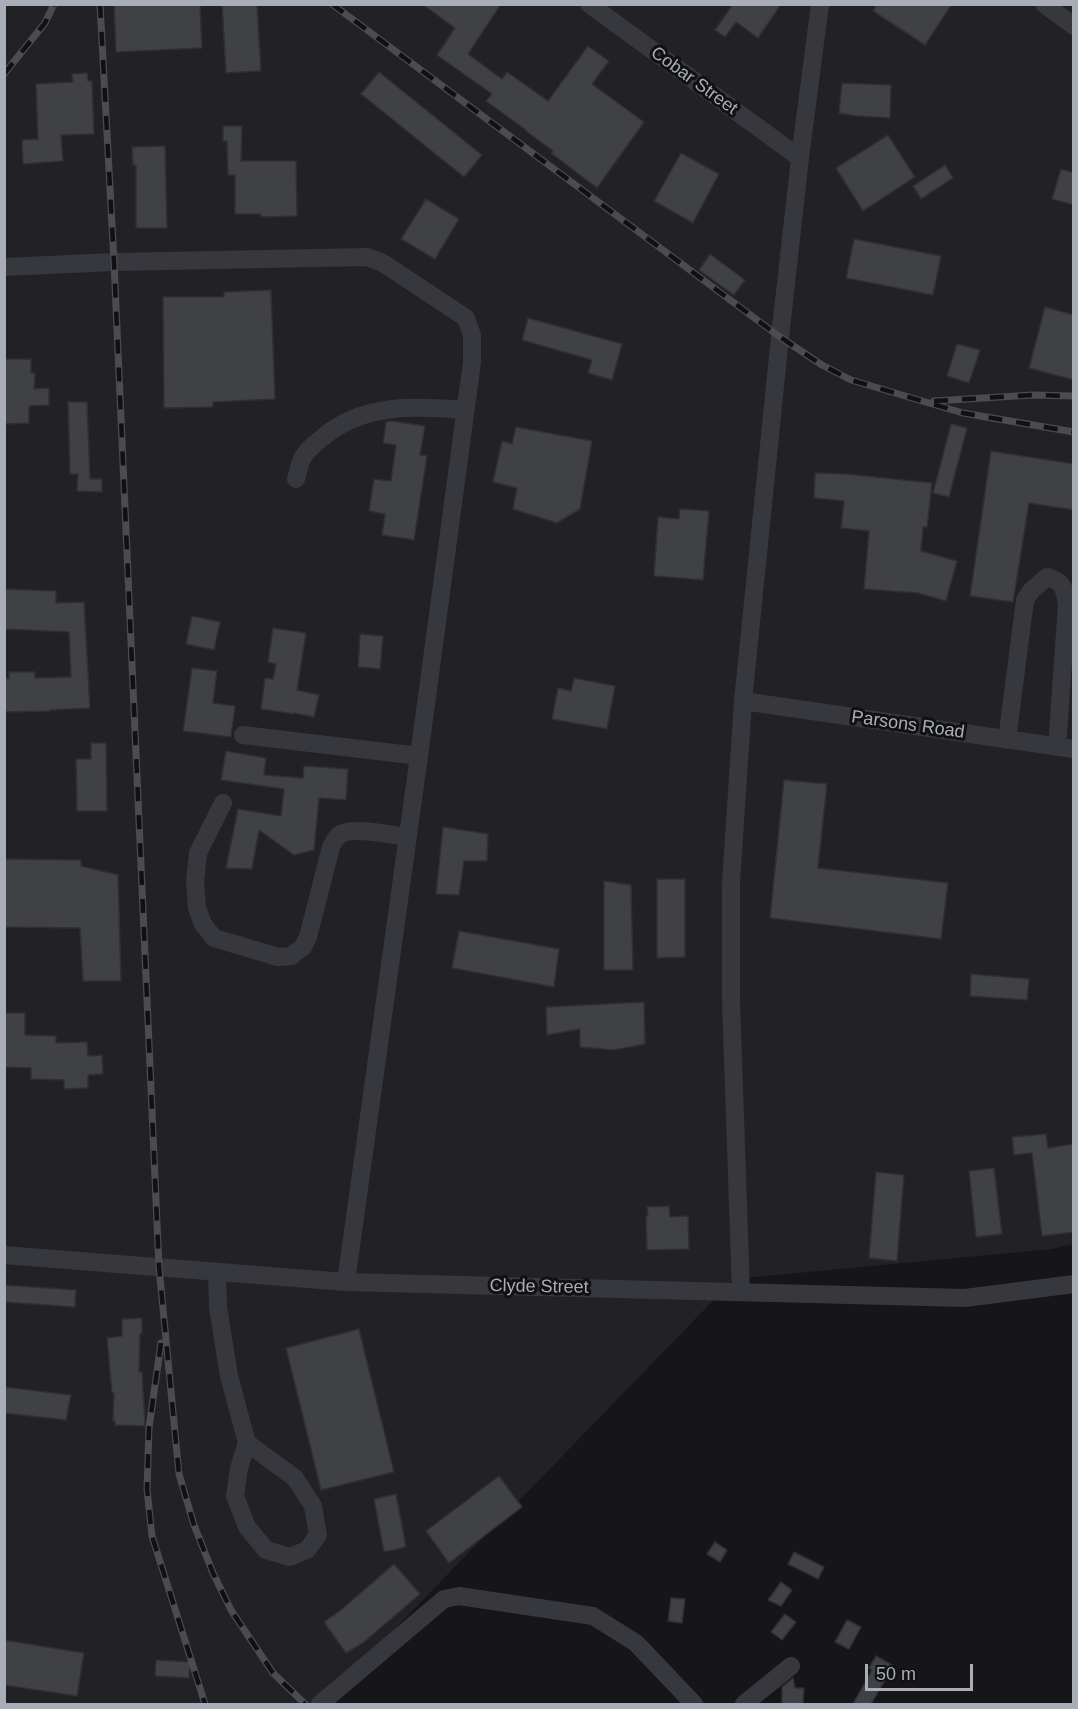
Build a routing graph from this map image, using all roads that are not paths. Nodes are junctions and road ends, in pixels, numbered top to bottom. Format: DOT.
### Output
graph roads {
  1 [pos="589,4"];
  2 [pos="820,4"];
  3 [pos="1044,4"];
  4 [pos="1074,26"];
  5 [pos="800,158"];
  6 [pos="4,267"];
  7 [pos="465,410"];
  8 [pos="296,479"];
  9 [pos="743,701"];
  10 [pos="243,735"];
  11 [pos="1007,740"];
  12 [pos="1065,748"];
  13 [pos="419,756"];
  14 [pos="223,803"];
  15 [pos="407,837"];
  16 [pos="4,1255"];
  17 [pos="217,1272"];
  18 [pos="346,1282"];
  19 [pos="1074,1284"];
  20 [pos="741,1292"];
  21 [pos="247,1443"];
  22 [pos="791,1666"];
  23 [pos="320,1704"];
  24 [pos="694,1704"];
  25 [pos="744,1704"];
  1 -- 5 [label="street, Cobar Street"];
  2 -- 5 [label="street"];
  3 -- 4 [label="street"];
  5 -- 9 [label="street"];
  6 -- 7 [label="street"];
  7 -- 8 [label="street"];
  7 -- 13 [label="street"];
  9 -- 11 [label="street, Parsons Road"];
  9 -- 20 [label="street"];
  10 -- 13 [label="street"];
  11 -- 12 [label="street, Parsons Road"];
  11 -- 12 [label="street"];
  13 -- 15 [label="street"];
  14 -- 15 [label="street"];
  15 -- 18 [label="street"];
  16 -- 17 [label="street, Clyde Street"];
  17 -- 18 [label="street, Clyde Street"];
  17 -- 21 [label="street"];
  18 -- 20 [label="street, Clyde Street"];
  19 -- 20 [label="street, Clyde Street"];
  21 -- 21 [label="street"];
  22 -- 25 [label="street"];
  23 -- 24 [label="street"];
}
